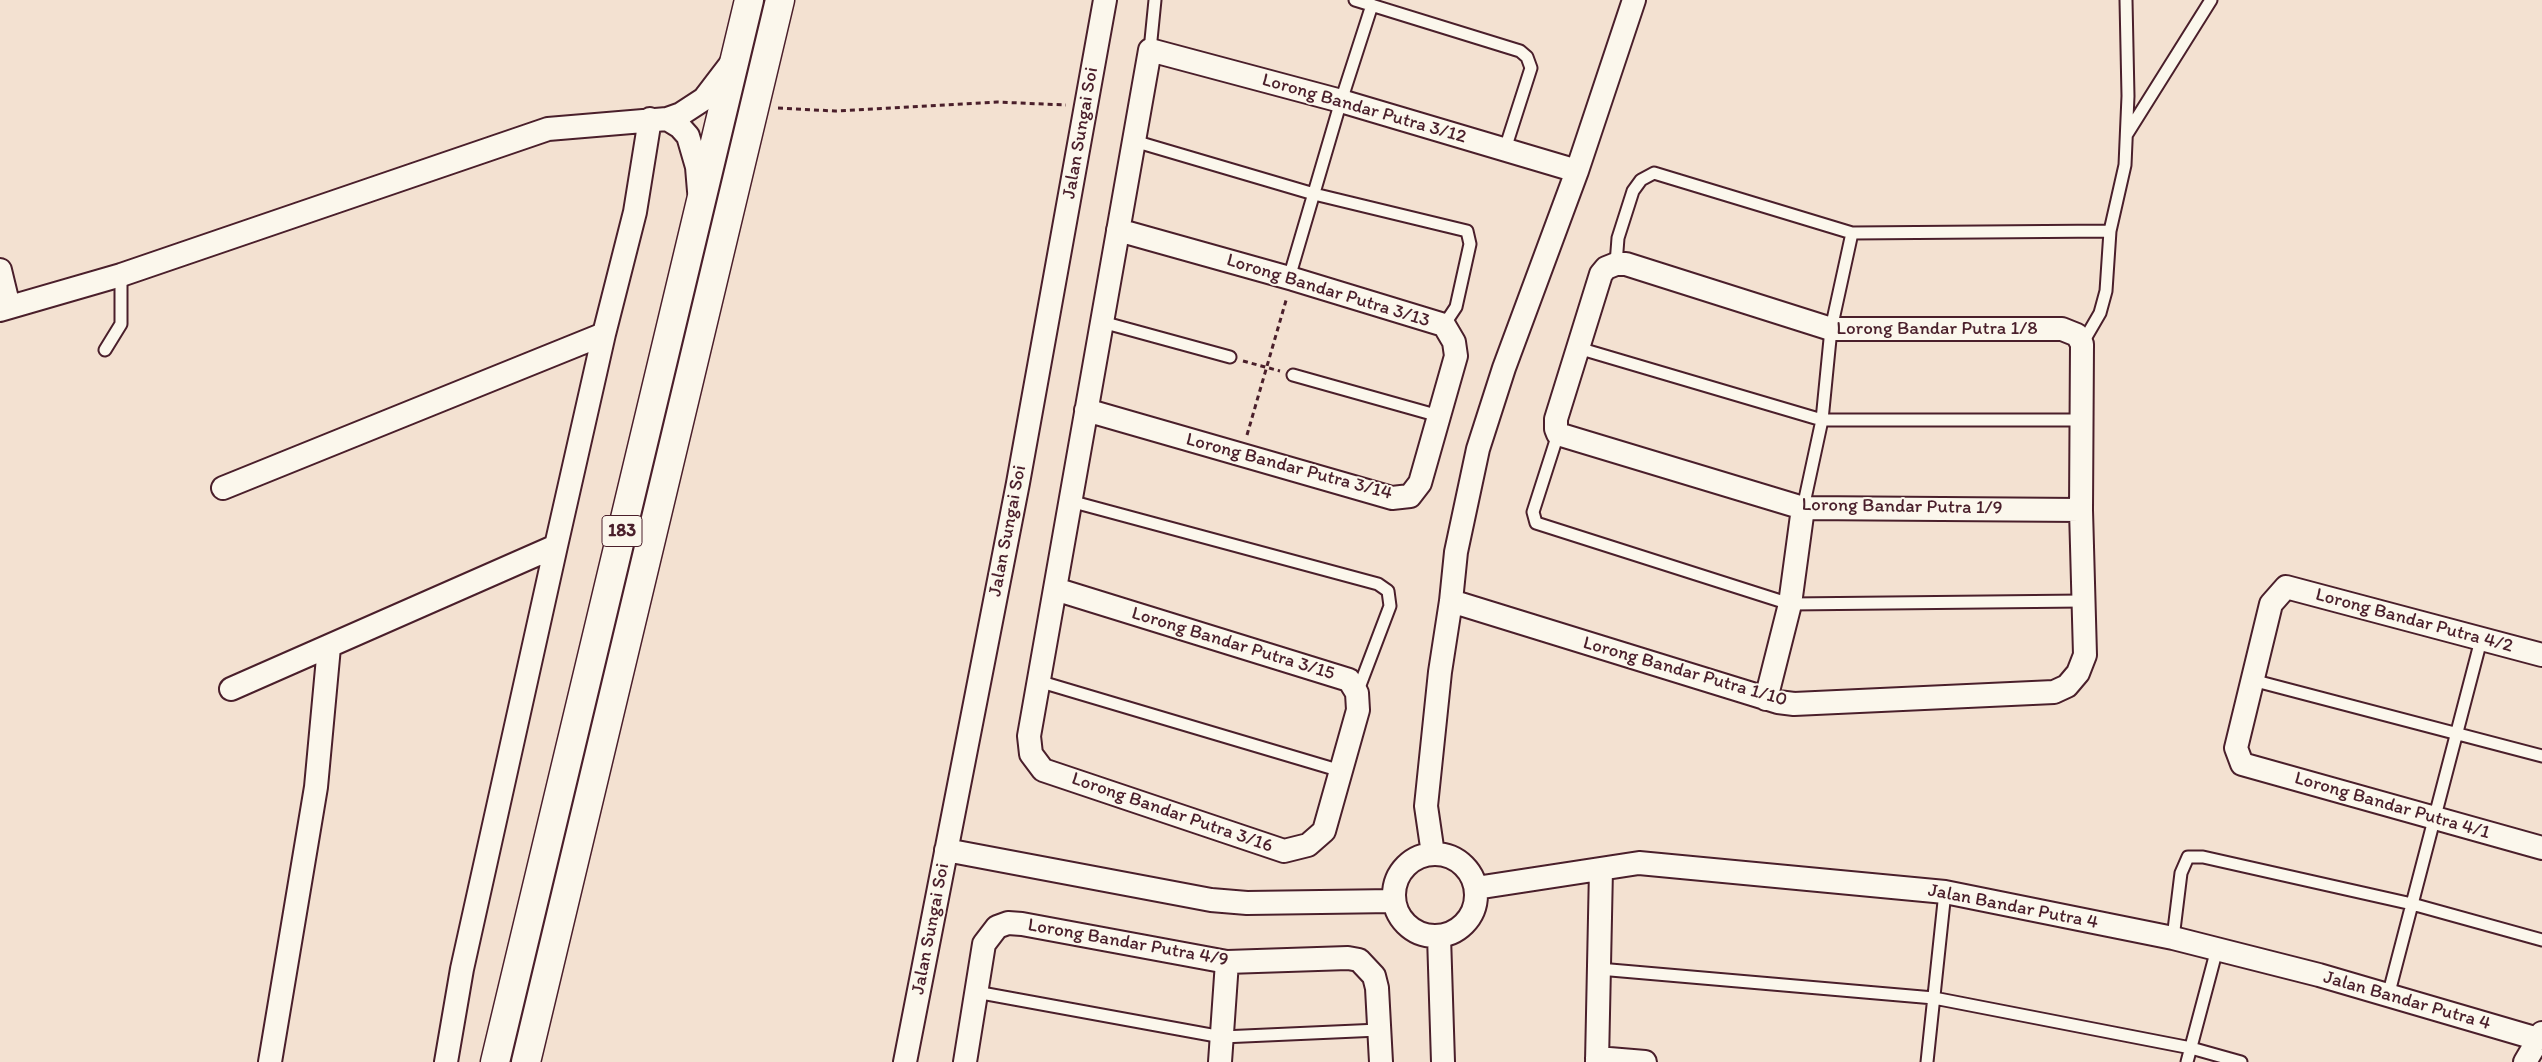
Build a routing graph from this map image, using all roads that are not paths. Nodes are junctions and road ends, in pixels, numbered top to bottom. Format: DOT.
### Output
graph roads {
  1 [pos="749,0"];
  2 [pos="780,0"];
  3 [pos="1105,0"];
  4 [pos="1156,0"];
  5 [pos="1355,0"];
  6 [pos="1634,0"];
  7 [pos="2126,0"];
  8 [pos="2212,0"];
  9 [pos="1372,5"];
  10 [pos="1150,50"];
  11 [pos="735,59"];
  12 [pos="1341,101"];
  13 [pos="659,119"];
  14 [pos="2127,135"];
  15 [pos="1134,141"];
  16 [pos="1505,149"];
  17 [pos="1577,171"];
  18 [pos="1314,194"];
  19 [pos="700,204"];
  20 [pos="1118,230"];
  21 [pos="2110,231"];
  22 [pos="1852,233"];
  23 [pos="1616,264"];
  24 [pos="0,270"];
  25 [pos="121,275"];
  26 [pos="1291,279"];
  27 [pos="4,308"];
  28 [pos="1102,322"];
  29 [pos="1444,325"];
  30 [pos="1831,330"];
  31 [pos="604,334"];
  32 [pos="2082,344"];
  33 [pos="1578,348"];
  34 [pos="105,350"];
  35 [pos="1230,357"];
  36 [pos="1293,375"];
  37 [pos="1086,410"];
  38 [pos="1439,416"];
  39 [pos="1822,420"];
  40 [pos="2082,420"];
  41 [pos="1557,432"];
  42 [pos="223,488"];
  43 [pos="1070,501"];
  44 [pos="1803,508"];
  45 [pos="2081,510"];
  46 [pos="556,546"];
  47 [pos="1055,589"];
  48 [pos="1451,602"];
  49 [pos="2083,602"];
  50 [pos="1790,604"];
  51 [pos="2481,640"];
  52 [pos="329,647"];
  53 [pos="2542,655"];
  54 [pos="2252,680"];
  55 [pos="1038,681"];
  56 [pos="231,689"];
  57 [pos="1357,693"];
  58 [pos="1766,699"];
  59 [pos="2456,734"];
  60 [pos="2542,756"];
  61 [pos="1341,771"];
  62 [pos="2434,818"];
  63 [pos="2542,848"];
  64 [pos="946,850"];
  65 [pos="1433,854"];
  66 [pos="1601,869"];
  67 [pos="1476,888"];
  68 [pos="1945,892"];
  69 [pos="1394,901"];
  70 [pos="2412,904"];
  71 [pos="1439,936"];
  72 [pos="2173,938"];
  73 [pos="2542,940"];
  74 [pos="2217,949"];
  75 [pos="1227,962"];
  76 [pos="1599,969"];
  77 [pos="976,992"];
  78 [pos="2388,996"];
  79 [pos="1934,998"];
  80 [pos="1379,1030"];
  81 [pos="2540,1036"];
  82 [pos="1222,1037"];
  83 [pos="2191,1048"];
  84 [pos="1597,1060"];
  85 [pos="270,1062"];
  86 [pos="446,1062"];
  87 [pos="495,1062"];
  88 [pos="526,1062"];
  89 [pos="905,1062"];
  90 [pos="965,1062"];
  91 [pos="1220,1062"];
  92 [pos="1381,1062"];
  93 [pos="1443,1062"];
  94 [pos="1645,1062"];
  95 [pos="1926,1062"];
  96 [pos="2187,1062"];
  97 [pos="2242,1062"];
  98 [pos="2525,1062"];
  1 -- 11 [label="highway, 183"];
  2 -- 88 [label="highway, 183"];
  3 -- 64 [label="street, Jalan Sungai Soi"];
  4 -- 10 [label="lane"];
  5 -- 9 [label="lane"];
  6 -- 17 [label="street"];
  7 -- 14 [label="lane"];
  8 -- 14 [label="lane"];
  9 -- 12 [label="lane"];
  9 -- 16 [label="lane"];
  10 -- 12 [label="street, Lorong Bandar Putra 3/12"];
  10 -- 15 [label="street"];
  11 -- 13 [label="street"];
  11 -- 19 [label="highway, 183"];
  12 -- 16 [label="street, Lorong Bandar Putra 3/12"];
  12 -- 18 [label="lane"];
  13 -- 19 [label="street"];
  13 -- 25 [label="street"];
  13 -- 31 [label="street"];
  14 -- 21 [label="lane"];
  15 -- 18 [label="lane"];
  15 -- 20 [label="street"];
  16 -- 17 [label="street, Lorong Bandar Putra 3/12"];
  17 -- 48 [label="street"];
  18 -- 26 [label="lane"];
  18 -- 29 [label="lane"];
  19 -- 87 [label="highway, 183"];
  20 -- 26 [label="street, Lorong Bandar Putra 3/13"];
  20 -- 28 [label="street"];
  21 -- 22 [label="lane"];
  21 -- 32 [label="lane"];
  22 -- 23 [label="lane"];
  22 -- 30 [label="lane"];
  23 -- 30 [label="street, Lorong Bandar Putra 1/8"];
  23 -- 33 [label="street"];
  24 -- 27 [label="street"];
  25 -- 27 [label="street"];
  25 -- 34 [label="lane"];
  26 -- 29 [label="street, Lorong Bandar Putra 3/13"];
  28 -- 35 [label="lane"];
  28 -- 37 [label="street"];
  29 -- 38 [label="street, Lorong Bandar Putra 3/13"];
  30 -- 32 [label="street, Lorong Bandar Putra 1/8"];
  30 -- 39 [label="lane"];
  31 -- 42 [label="street"];
  31 -- 46 [label="street"];
  32 -- 40 [label="street"];
  33 -- 39 [label="lane"];
  33 -- 41 [label="street"];
  36 -- 38 [label="lane"];
  37 -- 38 [label="street, Lorong Bandar Putra 3/14"];
  37 -- 43 [label="street"];
  39 -- 40 [label="lane"];
  39 -- 44 [label="lane"];
  40 -- 45 [label="street"];
  41 -- 44 [label="street, Lorong Bandar Putra 1/9"];
  41 -- 50 [label="lane"];
  43 -- 47 [label="street"];
  43 -- 57 [label="lane"];
  44 -- 45 [label="street, Lorong Bandar Putra 1/9"];
  44 -- 50 [label="street"];
  45 -- 49 [label="street"];
  46 -- 52 [label="street"];
  46 -- 86 [label="street"];
  47 -- 55 [label="street"];
  47 -- 57 [label="street, Lorong Bandar Putra 3/15"];
  48 -- 58 [label="street, Lorong Bandar Putra 1/10"];
  48 -- 65 [label="street"];
  49 -- 50 [label="lane"];
  49 -- 58 [label="street, Lorong Bandar Putra 1/10"];
  50 -- 58 [label="street"];
  51 -- 53 [label="street, Lorong Bandar Putra 4/2"];
  51 -- 54 [label="street, Lorong Bandar Putra 4/2"];
  51 -- 59 [label="lane"];
  52 -- 56 [label="street"];
  52 -- 85 [label="street"];
  54 -- 59 [label="lane"];
  54 -- 62 [label="street, Lorong Bandar Putra 4/1"];
  55 -- 61 [label="lane"];
  55 -- 61 [label="street, Lorong Bandar Putra 3/16"];
  57 -- 61 [label="street, Lorong Bandar Putra 3/15"];
  59 -- 60 [label="lane"];
  59 -- 62 [label="lane"];
  62 -- 63 [label="street, Lorong Bandar Putra 4/1"];
  62 -- 70 [label="lane"];
  64 -- 69 [label="street"];
  64 -- 89 [label="street, Jalan Sungai Soi"];
  65 -- 67 [label="street"];
  65 -- 69 [label="street"];
  66 -- 67 [label="street, Jalan Bandar Putra 4"];
  66 -- 68 [label="street, Jalan Bandar Putra 4"];
  66 -- 76 [label="street"];
  67 -- 71 [label="street"];
  68 -- 72 [label="street, Jalan Bandar Putra 4"];
  68 -- 79 [label="lane"];
  69 -- 71 [label="street"];
  70 -- 72 [label="lane"];
  70 -- 73 [label="lane"];
  70 -- 78 [label="lane"];
  71 -- 93 [label="street"];
  72 -- 74 [label="street, Jalan Bandar Putra 4"];
  74 -- 78 [label="street, Jalan Bandar Putra 4"];
  74 -- 83 [label="lane"];
  75 -- 77 [label="street, Lorong Bandar Putra 4/9"];
  75 -- 80 [label="street, Lorong Bandar Putra 4/9"];
  75 -- 82 [label="street"];
  76 -- 79 [label="lane"];
  76 -- 84 [label="street"];
  77 -- 82 [label="lane"];
  77 -- 90 [label="street"];
  78 -- 81 [label="street, Jalan Bandar Putra 4"];
  79 -- 83 [label="lane"];
  79 -- 95 [label="lane"];
  80 -- 82 [label="lane"];
  80 -- 92 [label="street"];
  81 -- 98 [label="street"];
  82 -- 91 [label="street"];
  83 -- 96 [label="lane"];
  83 -- 97 [label="lane"];
  84 -- 94 [label="street"];
}
